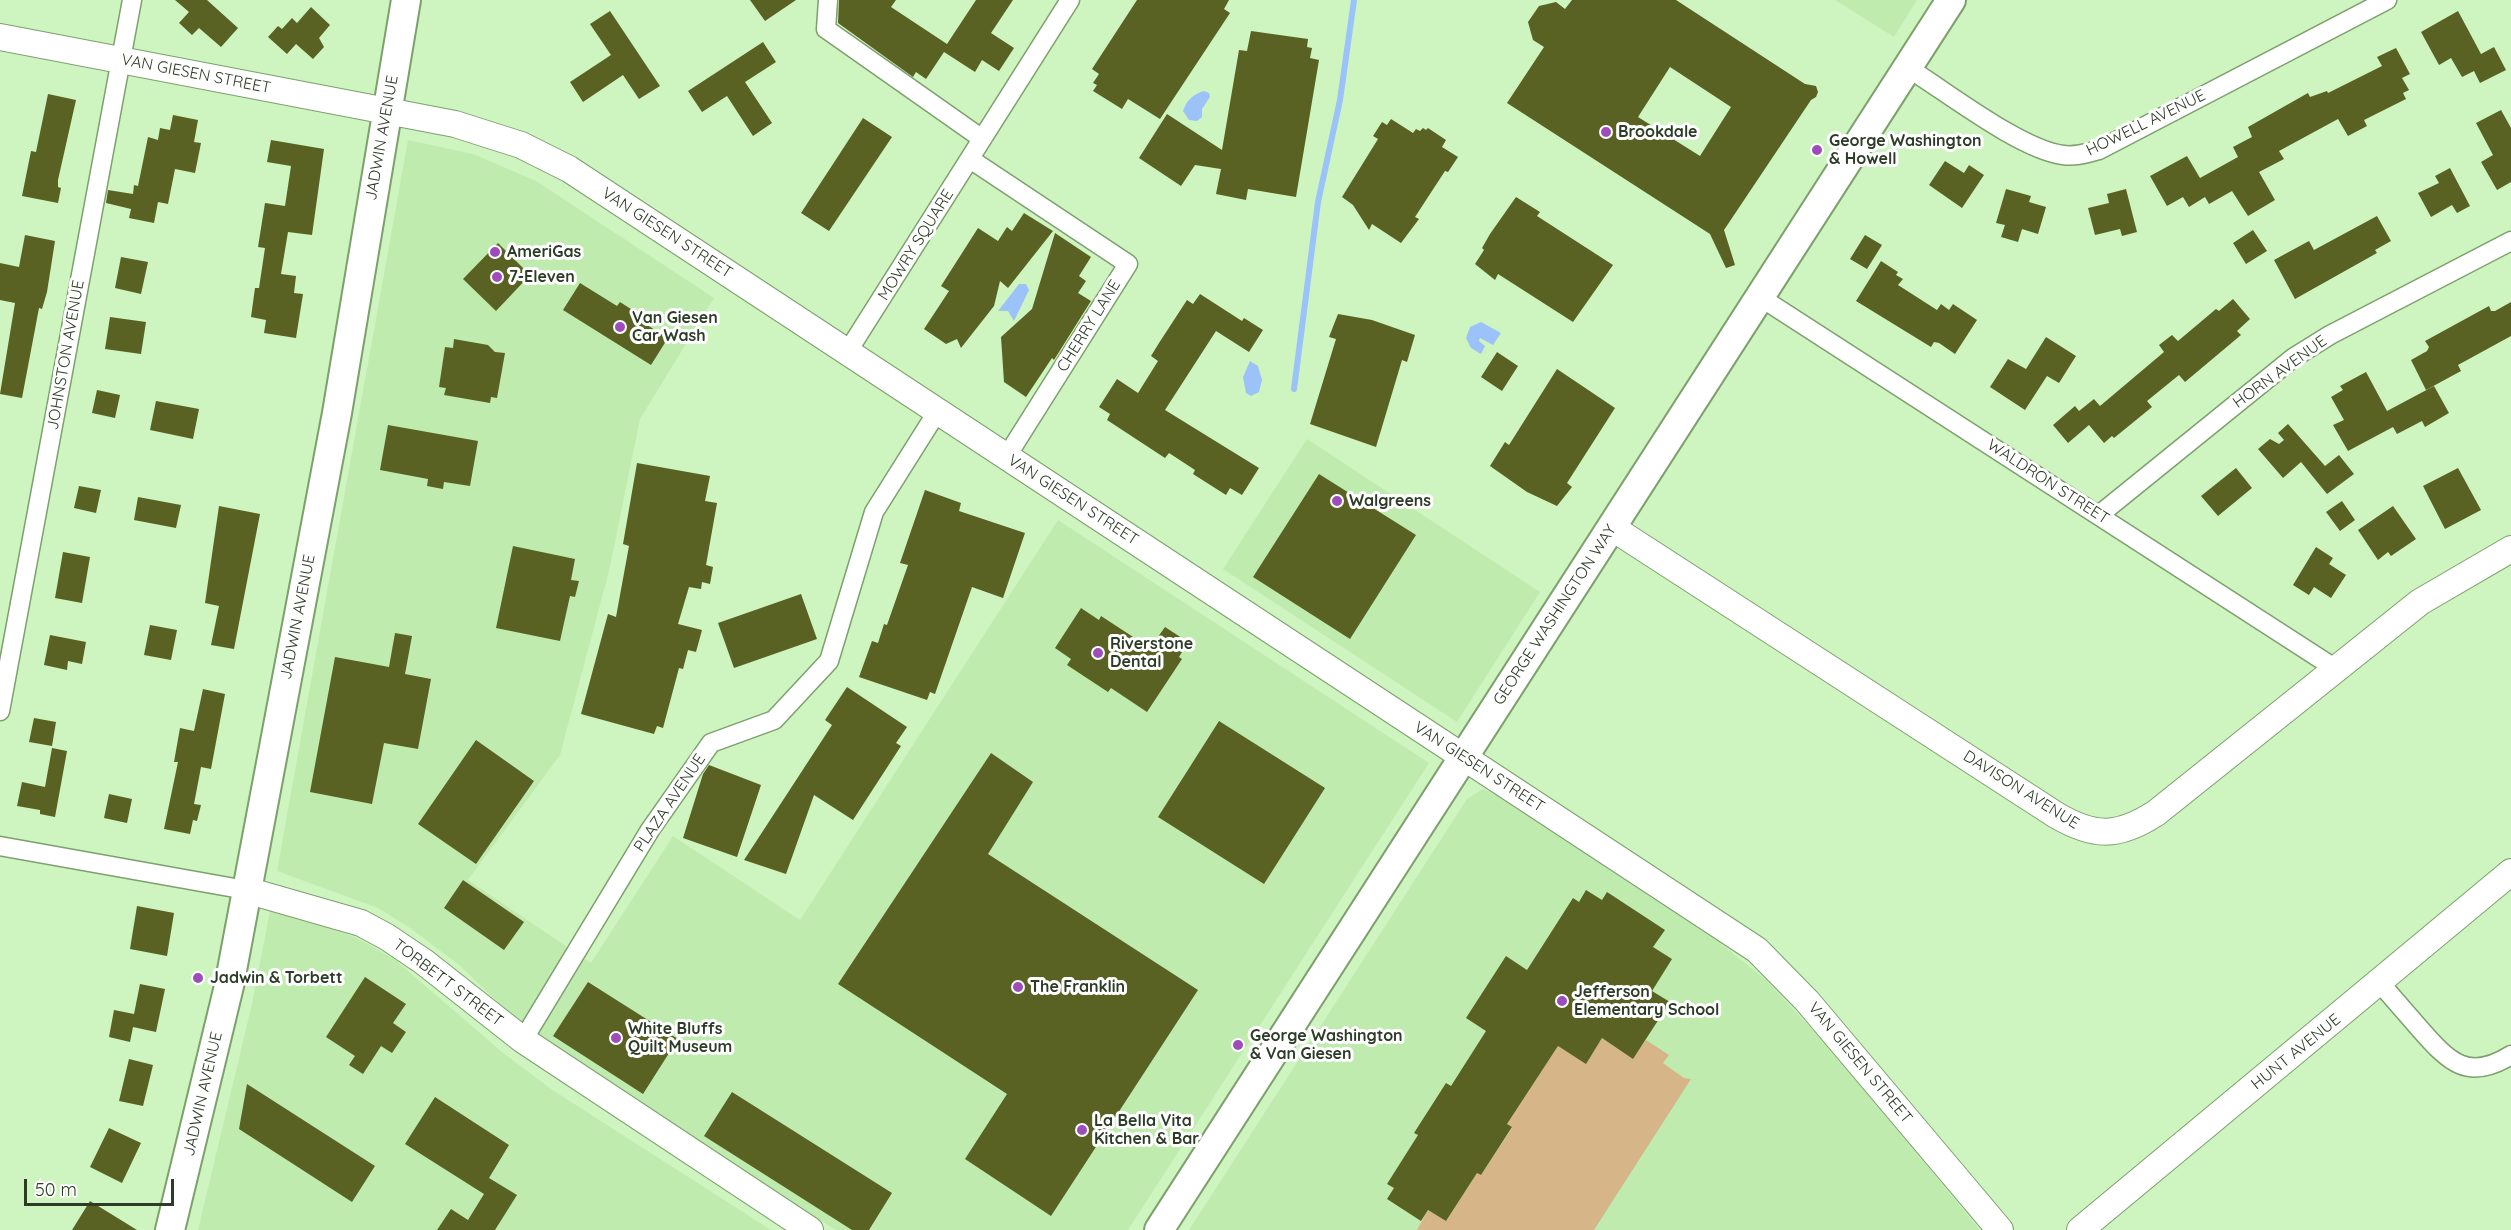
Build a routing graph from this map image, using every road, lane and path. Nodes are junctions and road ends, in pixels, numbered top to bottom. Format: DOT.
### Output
graph roads {
  1 [pos="132,0"];
  2 [pos="406,0"];
  3 [pos="828,0"];
  4 [pos="1070,0"];
  5 [pos="1951,0"];
  6 [pos="2387,0"];
  7 [pos="0,37"];
  8 [pos="120,60"];
  9 [pos="1908,68"];
  10 [pos="386,110"];
  11 [pos="981,138"];
  12 [pos="970,159"];
  13 [pos="2511,240"];
  14 [pos="1760,297"];
  15 [pos="848,351"];
  16 [pos="937,412"];
  17 [pos="1007,456"];
  18 [pos="2099,515"];
  19 [pos="1611,527"];
  20 [pos="2511,549"];
  21 [pos="2336,669"];
  22 [pos="0,711"];
  23 [pos="1465,757"];
  24 [pos="0,846"];
  25 [pos="2511,872"];
  26 [pos="246,890"];
  27 [pos="2380,983"];
  28 [pos="523,1040"];
  29 [pos="2511,1055"];
  30 [pos="170,1230"];
  31 [pos="810,1230"];
  32 [pos="1159,1230"];
  33 [pos="2000,1230"];
  34 [pos="2080,1230"];
  1 -- 8 [label="street, JOHNSTON AVENUE"];
  2 -- 10 [label="main road, JADWIN AVENUE"];
  3 -- 11 [label="street"];
  4 -- 11 [label="street, MOWRY SQUARE"];
  5 -- 9 [label="main road, GEORGE WASHINGTON WAY"];
  6 -- 9 [label="street, HOWELL AVENUE"];
  7 -- 8 [label="street, VAN GIESEN STREET"];
  8 -- 10 [label="street, VAN GIESEN STREET"];
  8 -- 22 [label="street, JOHNSTON AVENUE"];
  9 -- 14 [label="main road, GEORGE WASHINGTON WAY"];
  10 -- 15 [label="street, VAN GIESEN STREET"];
  10 -- 26 [label="main road, JADWIN AVENUE"];
  11 -- 12 [label="street, MOWRY SQUARE"];
  12 -- 15 [label="street, MOWRY SQUARE"];
  12 -- 17 [label="street, CHERRY LANE"];
  13 -- 18 [label="street, HORN AVENUE"];
  14 -- 18 [label="street, WALDRON STREET"];
  14 -- 19 [label="main road, GEORGE WASHINGTON WAY"];
  15 -- 16 [label="street, VAN GIESEN STREET"];
  16 -- 17 [label="street, VAN GIESEN STREET"];
  16 -- 28 [label="street, PLAZA AVENUE"];
  17 -- 23 [label="street, VAN GIESEN STREET"];
  18 -- 21 [label="street, WALDRON STREET"];
  19 -- 21 [label="street, DAVISON AVENUE"];
  19 -- 23 [label="main road, GEORGE WASHINGTON WAY"];
  20 -- 21 [label="street, DAVISON AVENUE"];
  23 -- 32 [label="main road, GEORGE WASHINGTON WAY"];
  23 -- 33 [label="street, VAN GIESEN STREET"];
  24 -- 26 [label="street, TORBETT STREET"];
  25 -- 27 [label="street, HUNT AVENUE"];
  26 -- 28 [label="street, TORBETT STREET"];
  26 -- 30 [label="main road, JADWIN AVENUE"];
  27 -- 29 [label="street"];
  27 -- 34 [label="street, HUNT AVENUE"];
  28 -- 31 [label="street, TORBETT STREET"];
}
